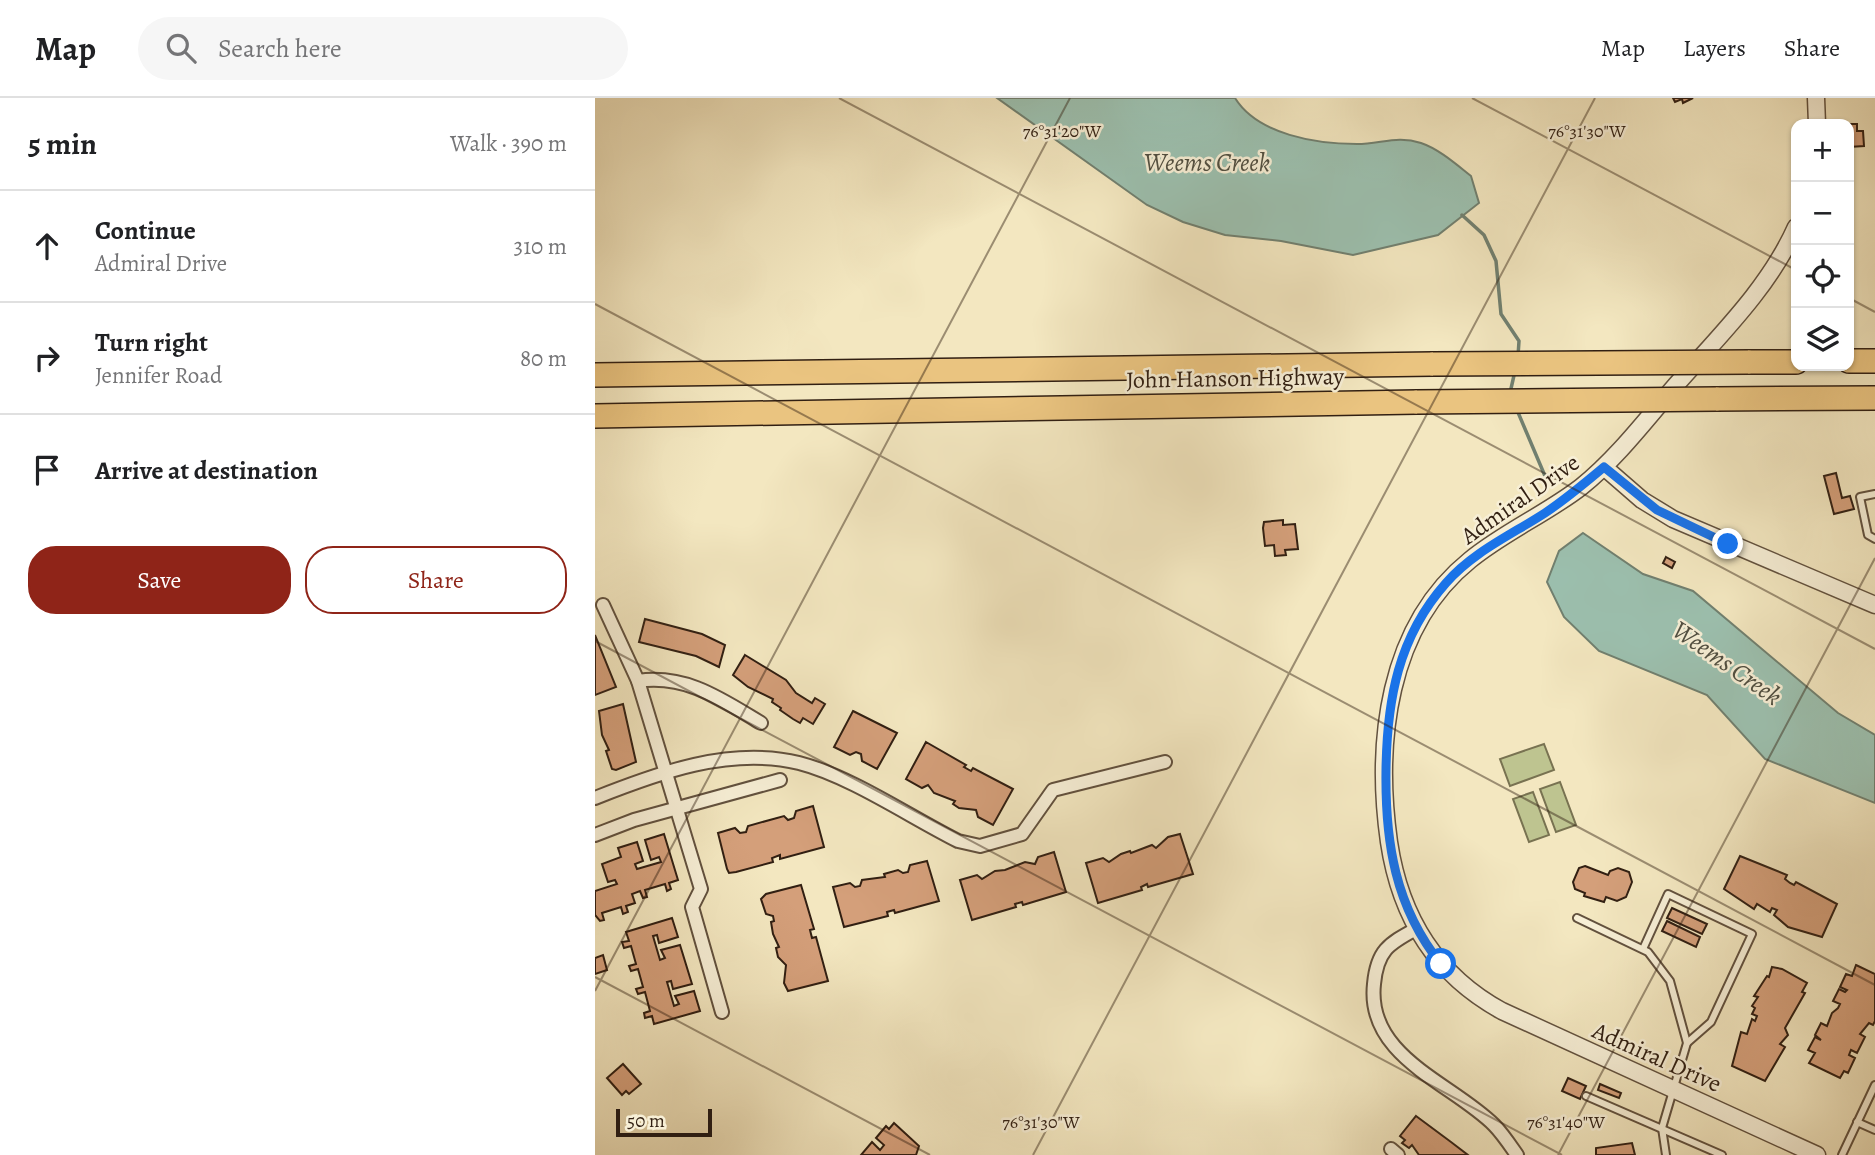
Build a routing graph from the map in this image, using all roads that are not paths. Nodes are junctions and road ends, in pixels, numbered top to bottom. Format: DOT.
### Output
graph roads {
  1 [pos="1816,98"];
  2 [pos="1817,119"];
  3 [pos="1791,236"];
  4 [pos="1854,361"];
  5 [pos="1875,361"];
  6 [pos="1791,362"];
  7 [pos="595,375"];
  8 [pos="1875,398"];
  9 [pos="595,416"];
  10 [pos="1604,467"];
  11 [pos="1875,494"];
  12 [pos="1875,539"];
  13 [pos="603,605"];
  14 [pos="1875,605"];
  15 [pos="638,681"];
  16 [pos="761,723"];
  17 [pos="1165,762"];
  18 [pos="666,774"];
  19 [pos="781,780"];
  20 [pos="595,798"];
  21 [pos="678,808"];
  22 [pos="595,835"];
  23 [pos="1577,918"];
  24 [pos="1416,929"];
  25 [pos="1643,949"];
  26 [pos="722,1012"];
  27 [pos="1687,1043"];
  28 [pos="1875,1085"];
  29 [pos="1675,1090"];
  30 [pos="1586,1096"];
  31 [pos="1857,1122"];
  32 [pos="1662,1128"];
  33 [pos="1875,1130"];
  34 [pos="1513,1154"];
  35 [pos="1666,1155"];
  36 [pos="1722,1155"];
  37 [pos="1817,1155"];
  38 [pos="1842,1155"];
  1 -- 2 [label="street"];
  3 -- 10 [label="street, Admiral Drive"];
  4 -- 5 [label="highway"];
  6 -- 7 [label="highway, John Hanson Highway, bridge"];
  8 -- 9 [label="highway, John Hanson Highway, bridge"];
  10 -- 14 [label="street"];
  10 -- 24 [label="street, Admiral Drive"];
  11 -- 12 [label="lane"];
  13 -- 15 [label="street"];
  15 -- 16 [label="street"];
  15 -- 18 [label="street"];
  17 -- 18 [label="street"];
  18 -- 20 [label="street"];
  18 -- 21 [label="street"];
  19 -- 21 [label="street"];
  21 -- 22 [label="street"];
  21 -- 26 [label="street"];
  23 -- 25 [label="lane"];
  24 -- 29 [label="street, Admiral Drive"];
  24 -- 34 [label="street"];
  25 -- 27 [label="lane"];
  25 -- 27 [label="lane"];
  27 -- 29 [label="lane"];
  28 -- 31 [label="lane"];
  29 -- 32 [label="lane"];
  29 -- 37 [label="street, Admiral Drive"];
  30 -- 32 [label="lane"];
  31 -- 33 [label="lane"];
  31 -- 38 [label="lane"];
  32 -- 35 [label="lane"];
  32 -- 36 [label="lane"];
}
